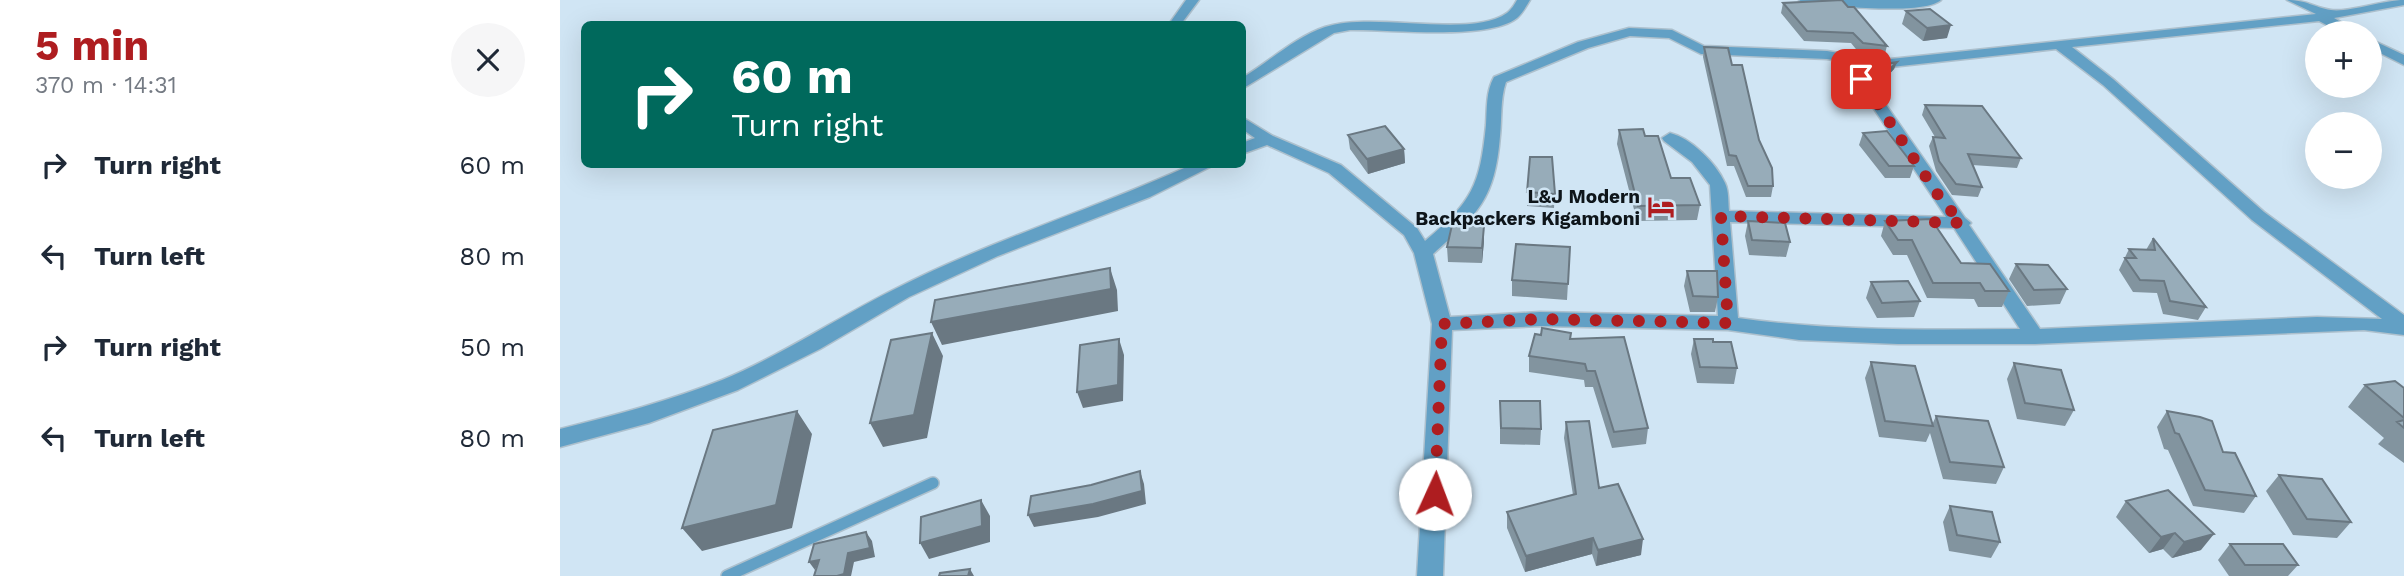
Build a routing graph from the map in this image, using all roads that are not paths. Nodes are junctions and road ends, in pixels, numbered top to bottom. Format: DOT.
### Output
graph roads {
  1 [pos="1193,0"];
  2 [pos="1524,0"];
  3 [pos="1805,0"];
  4 [pos="1935,0"];
  5 [pos="2293,0"];
  6 [pos="2404,1"];
  7 [pos="2326,16"];
  8 [pos="1177,21"];
  9 [pos="2334,21"];
  10 [pos="2059,44"];
  11 [pos="2382,49"];
  12 [pos="2404,61"];
  13 [pos="1881,64"];
  14 [pos="1246,82"];
  15 [pos="1246,125"];
  16 [pos="1670,138"];
  17 [pos="1267,139"];
  18 [pos="1246,147"];
  19 [pos="1199,168"];
  20 [pos="1721,216"];
  21 [pos="1962,223"];
  22 [pos="1423,253"];
  23 [pos="1728,323"];
  24 [pos="1442,324"];
  25 [pos="2404,327"];
  26 [pos="2035,337"];
  27 [pos="560,438"];
  28 [pos="933,483"];
  29 [pos="727,576"];
  30 [pos="1430,576"];
  1 -- 8 [label="street"];
  2 -- 14 [label="street"];
  3 -- 4 [label="street"];
  5 -- 7 [label="street"];
  6 -- 7 [label="street"];
  7 -- 9 [label="street"];
  7 -- 10 [label="street"];
  10 -- 13 [label="street"];
  10 -- 25 [label="street"];
  11 -- 12 [label="street"];
  13 -- 21 [label="street"];
  13 -- 22 [label="street"];
  15 -- 17 [label="street"];
  16 -- 20 [label="street"];
  17 -- 18 [label="street"];
  17 -- 22 [label="street"];
  19 -- 27 [label="street"];
  20 -- 21 [label="street"];
  20 -- 23 [label="street"];
  21 -- 26 [label="street"];
  22 -- 24 [label="street"];
  23 -- 24 [label="street"];
  23 -- 26 [label="street"];
  24 -- 30 [label="street"];
  25 -- 26 [label="street"];
  28 -- 29 [label="lane"];
}
